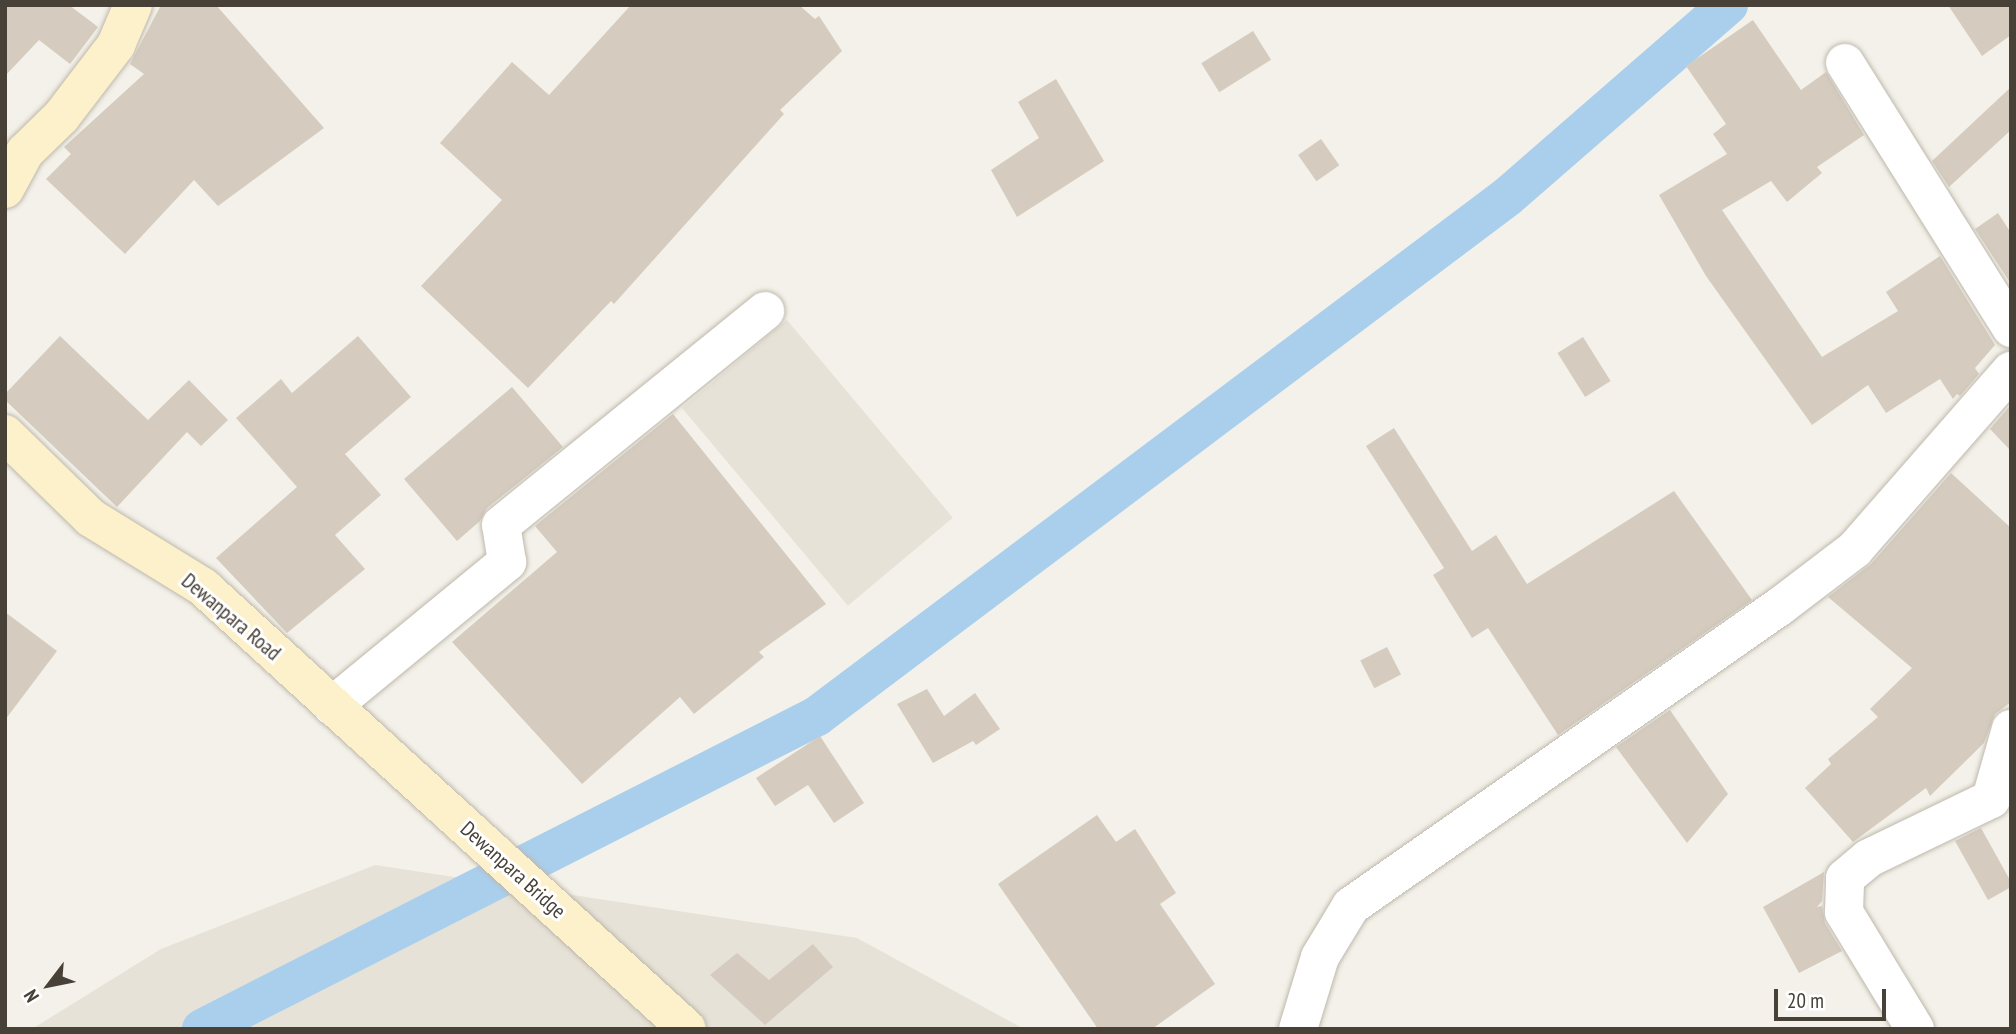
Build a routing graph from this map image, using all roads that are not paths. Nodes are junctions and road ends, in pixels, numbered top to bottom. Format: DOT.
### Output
graph roads {
  1 [pos="133,5"];
  2 [pos="1845,62"];
  3 [pos="5,189"];
  4 [pos="765,312"];
  5 [pos="2011,328"];
  6 [pos="2011,371"];
  7 [pos="5,434"];
  8 [pos="332,706"];
  9 [pos="2011,729"];
  10 [pos="449,812"];
  11 [pos="687,1029"];
  12 [pos="1298,1029"];
  13 [pos="1915,1029"];
  1 -- 3 [label="street"];
  2 -- 5 [label="street"];
  4 -- 8 [label="street"];
  6 -- 12 [label="street"];
  7 -- 8 [label="street, Dewanpara Road"];
  8 -- 10 [label="street, Dewanpara Road"];
  9 -- 13 [label="street"];
  10 -- 11 [label="street, Dewanpara Bridge"];
}
